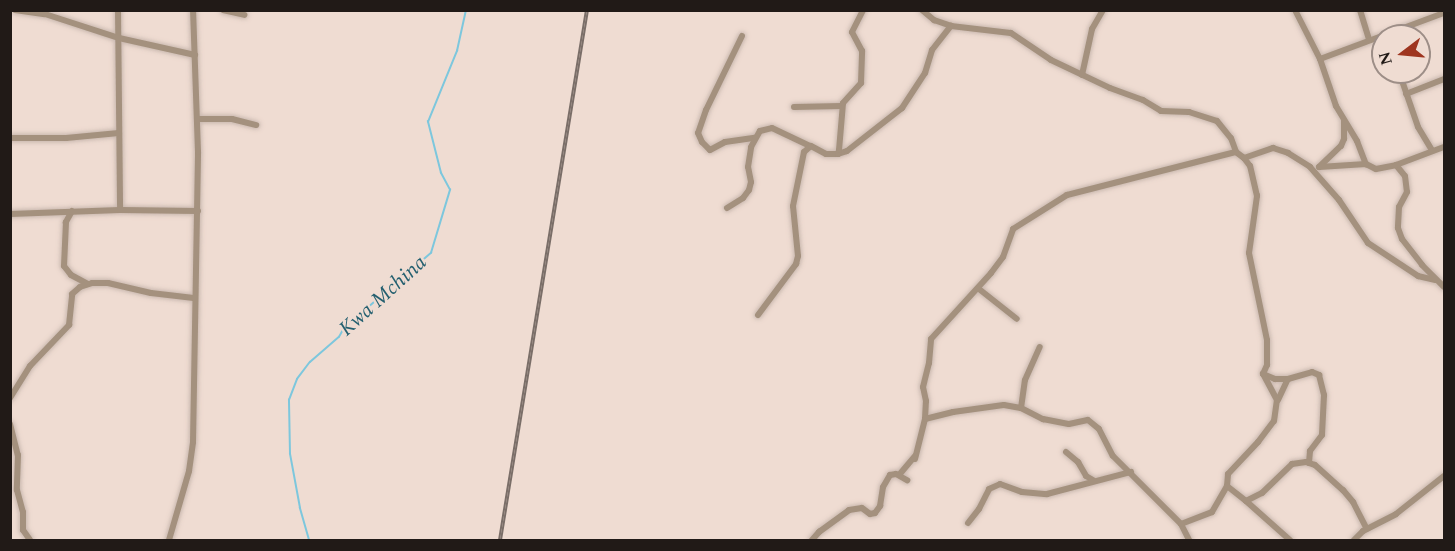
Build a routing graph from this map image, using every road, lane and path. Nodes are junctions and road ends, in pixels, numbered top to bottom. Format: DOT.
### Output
graph roads {
  1 [pos="15,10"];
  2 [pos="118,10"];
  3 [pos="193,10"];
  4 [pos="223,10"];
  5 [pos="863,10"];
  6 [pos="922,10"];
  7 [pos="1103,10"];
  8 [pos="1295,10"];
  9 [pos="1360,10"];
  10 [pos="45,12"];
  11 [pos="1444,14"];
  12 [pos="244,15"];
  13 [pos="1417,24"];
  14 [pos="951,26"];
  15 [pos="742,36"];
  16 [pos="118,38"];
  17 [pos="1369,39"];
  18 [pos="195,55"];
  19 [pos="1320,59"];
  20 [pos="1082,75"];
  21 [pos="1444,79"];
  22 [pos="1403,84"];
  23 [pos="1406,94"];
  24 [pos="842,106"];
  25 [pos="794,107"];
  26 [pos="1344,118"];
  27 [pos="197,119"];
  28 [pos="256,125"];
  29 [pos="120,133"];
  30 [pos="10,138"];
  31 [pos="755,138"];
  32 [pos="810,146"];
  33 [pos="1444,147"];
  34 [pos="1432,150"];
  35 [pos="1236,152"];
  36 [pos="838,154"];
  37 [pos="1244,158"];
  38 [pos="1366,164"];
  39 [pos="1396,165"];
  40 [pos="1310,167"];
  41 [pos="1319,167"];
  42 [pos="727,208"];
  43 [pos="120,210"];
  44 [pos="72,211"];
  45 [pos="198,211"];
  46 [pos="10,214"];
  47 [pos="1436,280"];
  48 [pos="88,284"];
  49 [pos="1444,287"];
  50 [pos="979,288"];
  51 [pos="194,298"];
  52 [pos="758,315"];
  53 [pos="1017,319"];
  54 [pos="1040,347"];
  55 [pos="1263,374"];
  56 [pos="1288,379"];
  57 [pos="1277,400"];
  58 [pos="10,401"];
  59 [pos="1021,408"];
  60 [pos="925,419"];
  61 [pos="10,424"];
  62 [pos="1066,452"];
  63 [pos="1309,463"];
  64 [pos="1131,472"];
  65 [pos="899,475"];
  66 [pos="1444,476"];
  67 [pos="908,480"];
  68 [pos="1094,480"];
  69 [pos="1227,486"];
  70 [pos="1246,501"];
  71 [pos="968,523"];
  72 [pos="1181,524"];
  73 [pos="1367,529"];
  74 [pos="30,540"];
  75 [pos="168,540"];
  76 [pos="812,540"];
  77 [pos="1189,540"];
  78 [pos="1290,540"];
  79 [pos="1354,540"];
  1 -- 10 [label="street"];
  2 -- 16 [label="street"];
  3 -- 18 [label="street"];
  4 -- 12 [label="street"];
  5 -- 24 [label="street"];
  6 -- 14 [label="street"];
  7 -- 20 [label="street"];
  8 -- 19 [label="street"];
  9 -- 17 [label="street"];
  10 -- 16 [label="street"];
  11 -- 13 [label="street"];
  14 -- 20 [label="street"];
  14 -- 36 [label="street"];
  15 -- 31 [label="street"];
  16 -- 18 [label="street"];
  16 -- 29 [label="street"];
  17 -- 19 [label="street"];
  18 -- 27 [label="street"];
  19 -- 26 [label="street"];
  20 -- 35 [label="street"];
  21 -- 23 [label="street"];
  22 -- 23 [label="street"];
  23 -- 34 [label="street"];
  24 -- 25 [label="street"];
  24 -- 36 [label="street"];
  26 -- 38 [label="street"];
  26 -- 41 [label="street"];
  27 -- 28 [label="street"];
  27 -- 45 [label="street"];
  29 -- 30 [label="street"];
  29 -- 43 [label="street"];
  31 -- 32 [label="street"];
  31 -- 42 [label="street"];
  32 -- 36 [label="street"];
  32 -- 52 [label="street"];
  33 -- 34 [label="street"];
  34 -- 39 [label="street"];
  35 -- 37 [label="street"];
  35 -- 50 [label="street"];
  37 -- 40 [label="street"];
  37 -- 55 [label="street"];
  38 -- 39 [label="street"];
  38 -- 41 [label="street"];
  39 -- 47 [label="street"];
  40 -- 41 [label="street"];
  40 -- 47 [label="street"];
  43 -- 44 [label="street"];
  43 -- 45 [label="street"];
  44 -- 46 [label="street"];
  44 -- 48 [label="street"];
  45 -- 51 [label="street"];
  47 -- 49 [label="street"];
  48 -- 51 [label="street"];
  48 -- 58 [label="street"];
  50 -- 53 [label="street"];
  50 -- 60 [label="street"];
  51 -- 75 [label="street"];
  54 -- 59 [label="street"];
  55 -- 56 [label="street"];
  55 -- 57 [label="street"];
  56 -- 57 [label="street"];
  56 -- 63 [label="street"];
  57 -- 69 [label="street"];
  59 -- 60 [label="street"];
  59 -- 64 [label="street"];
  60 -- 65 [label="street"];
  61 -- 74 [label="street"];
  62 -- 68 [label="street"];
  63 -- 70 [label="street"];
  63 -- 73 [label="street"];
  64 -- 68 [label="street"];
  64 -- 72 [label="street"];
  65 -- 67 [label="street"];
  65 -- 76 [label="street"];
  66 -- 73 [label="street"];
  68 -- 71 [label="street"];
  69 -- 70 [label="street"];
  69 -- 72 [label="street"];
  70 -- 78 [label="street"];
  72 -- 77 [label="street"];
  73 -- 79 [label="street"];
}
